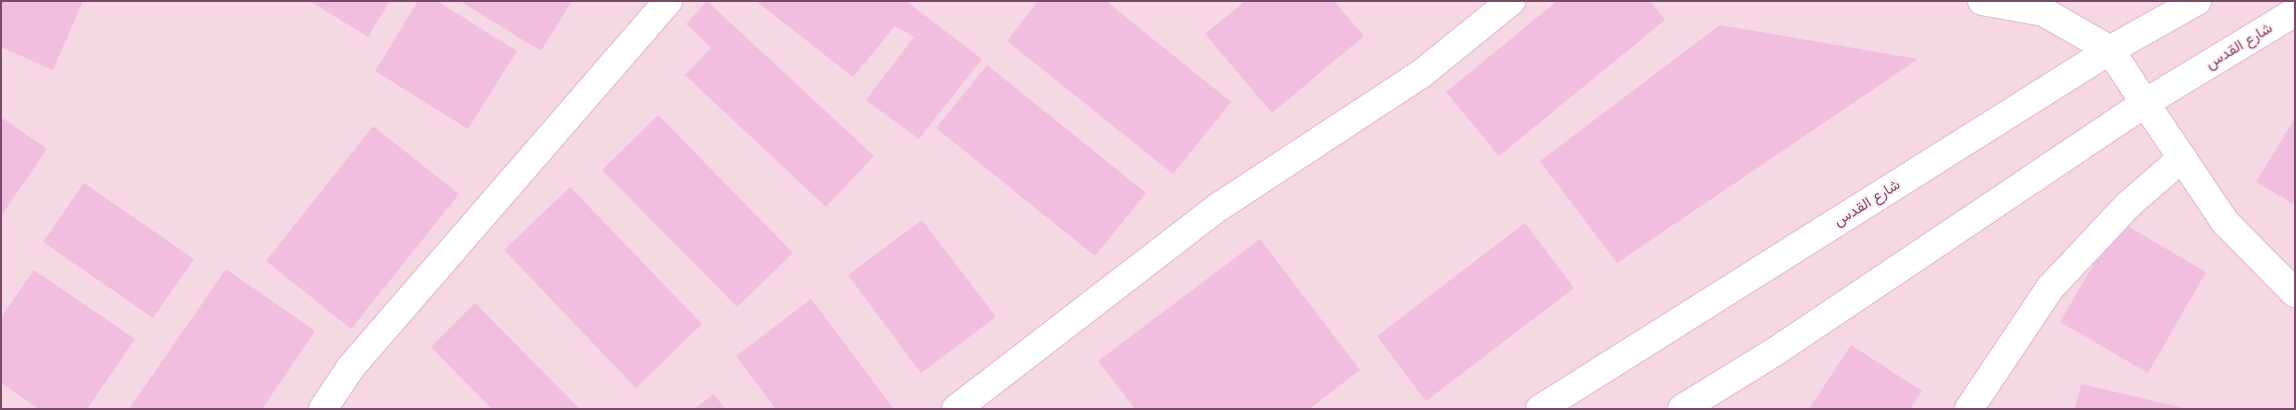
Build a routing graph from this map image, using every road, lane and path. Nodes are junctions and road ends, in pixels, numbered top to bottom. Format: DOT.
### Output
graph roads {
  1 [pos="668,1"];
  2 [pos="1511,1"];
  3 [pos="1982,1"];
  4 [pos="2197,1"];
  5 [pos="2295,12"];
  6 [pos="2110,50"];
  7 [pos="2146,103"];
  8 [pos="2182,158"];
  9 [pos="2295,293"];
  10 [pos="323,409"];
  11 [pos="956,409"];
  12 [pos="1540,409"];
  13 [pos="1682,409"];
  14 [pos="1969,409"];
  1 -- 10 [label="street"];
  2 -- 11 [label="street"];
  3 -- 6 [label="street"];
  4 -- 6 [label="street, شارع القدس"];
  5 -- 7 [label="street, شارع القدس"];
  6 -- 7 [label="street"];
  6 -- 12 [label="street, شارع القدس"];
  7 -- 8 [label="street"];
  7 -- 13 [label="street, شارع القدس"];
  8 -- 9 [label="street"];
  8 -- 14 [label="street"];
}
